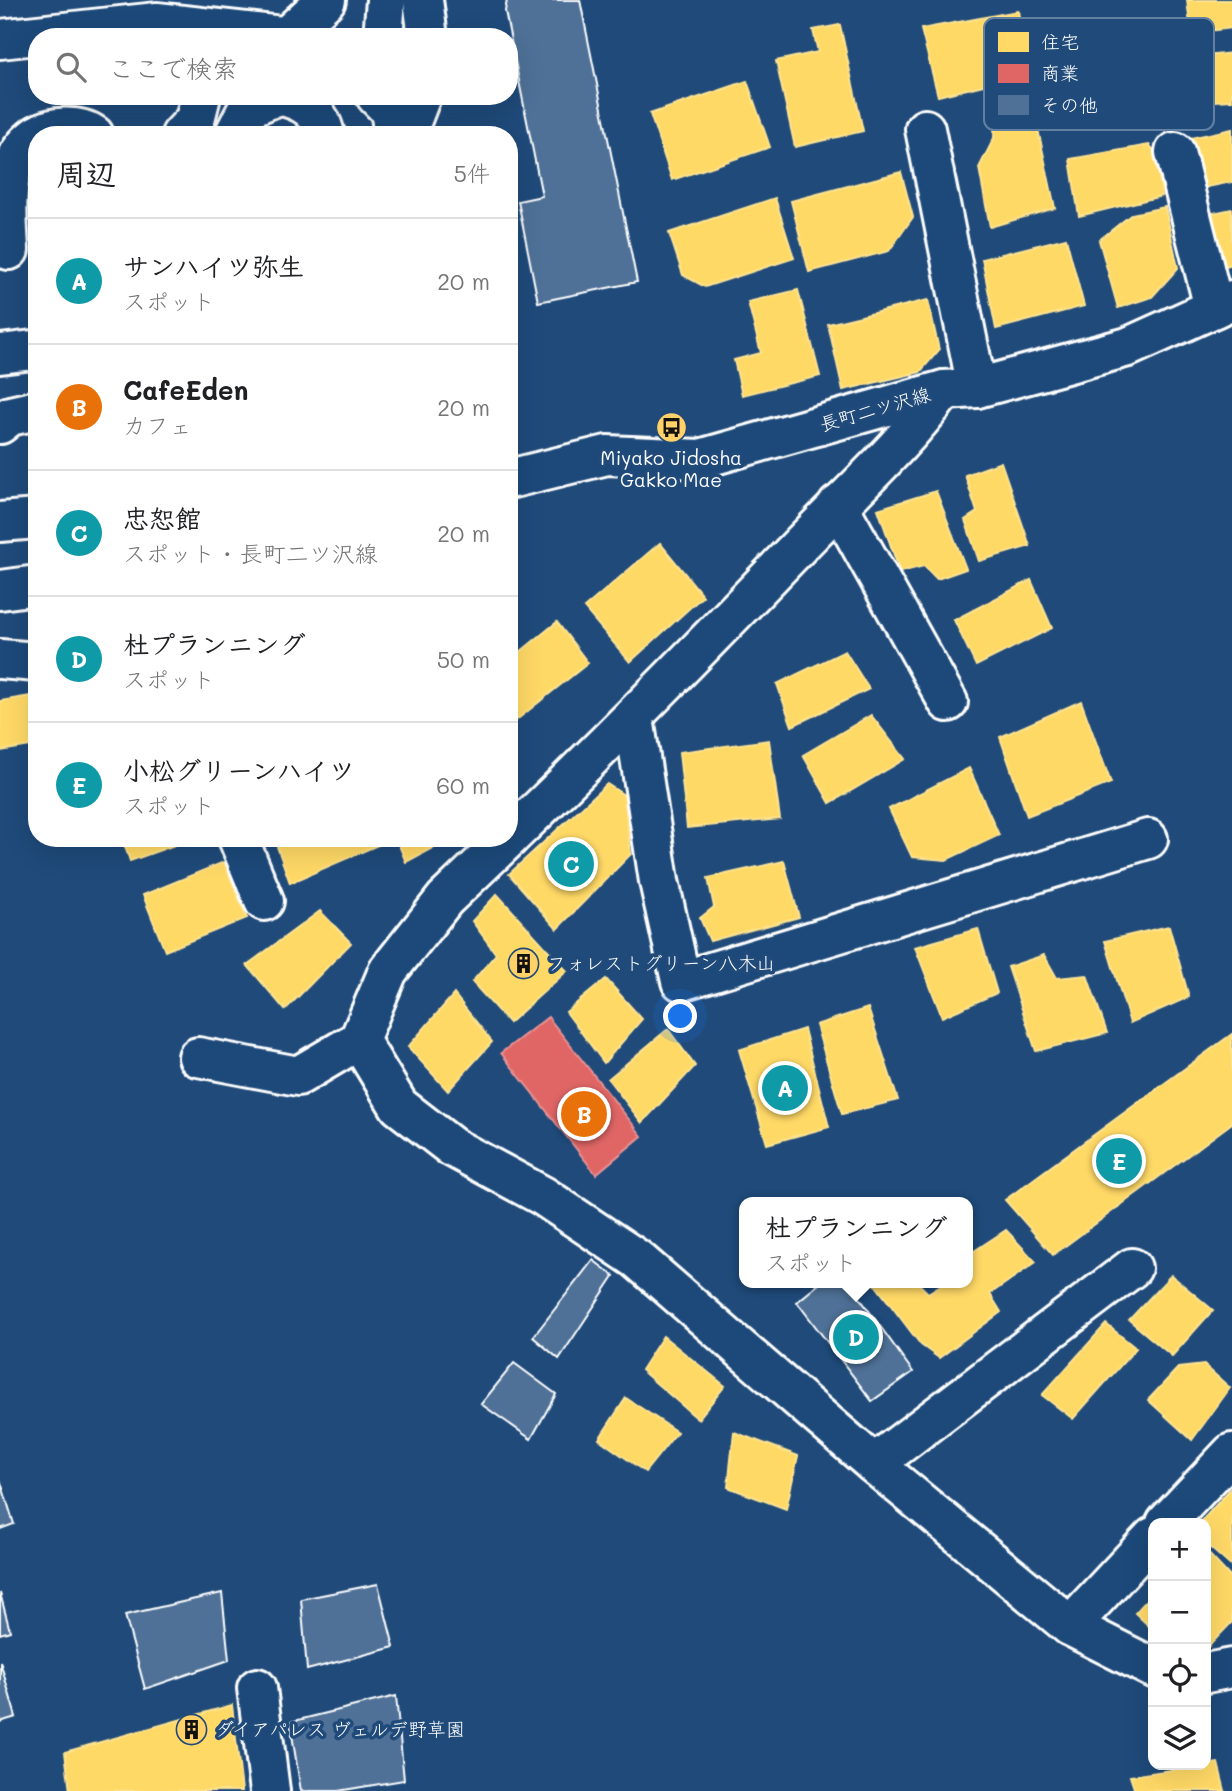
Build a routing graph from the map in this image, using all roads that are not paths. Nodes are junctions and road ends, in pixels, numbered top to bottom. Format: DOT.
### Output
graph roads {
  1 [pos="241,0"];
  2 [pos="326,0"];
  3 [pos="386,0"];
  4 [pos="423,0"];
  5 [pos="166,11"];
  6 [pos="65,28"];
  7 [pos="198,28"];
  8 [pos="210,28"];
  9 [pos="298,28"];
  10 [pos="384,28"];
  11 [pos="427,28"];
  12 [pos="28,34"];
  13 [pos="0,39"];
  14 [pos="199,105"];
  15 [pos="385,105"];
  16 [pos="418,105"];
  17 [pos="301,106"];
  18 [pos="189,126"];
  19 [pos="239,126"];
  20 [pos="393,126"];
  21 [pos="409,126"];
  22 [pos="925,129"];
  23 [pos="28,141"];
  24 [pos="1175,152"];
  25 [pos="15,249"];
  26 [pos="1223,304"];
  27 [pos="28,353"];
  28 [pos="0,354"];
  29 [pos="961,389"];
  30 [pos="28,412"];
  31 [pos="0,424"];
  32 [pos="518,477"];
  33 [pos="838,505"];
  34 [pos="28,520"];
  35 [pos="0,522"];
  36 [pos="28,587"];
  37 [pos="0,590"];
  38 [pos="0,659"];
  39 [pos="28,661"];
  40 [pos="948,702"];
  41 [pos="634,718"];
  42 [pos="518,829"];
  43 [pos="1148,839"];
  44 [pos="242,847"];
  45 [pos="500,847"];
  46 [pos="264,901"];
  47 [pos="359,1040"];
  48 [pos="198,1057"];
  49 [pos="1132,1268"];
  50 [pos="1232,1453"];
  51 [pos="874,1464"];
  52 [pos="1171,1518"];
  53 [pos="1148,1542"];
  54 [pos="1070,1626"];
  55 [pos="1148,1665"];
  56 [pos="257,1688"];
  57 [pos="270,1791"];
  1 -- 8 [label="street"];
  2 -- 9 [label="street"];
  3 -- 10 [label="street"];
  4 -- 11 [label="street"];
  5 -- 6 [label="street"];
  5 -- 7 [label="street"];
  12 -- 13 [label="street"];
  14 -- 18 [label="street"];
  15 -- 20 [label="street"];
  16 -- 21 [label="street"];
  17 -- 19 [label="street"];
  22 -- 29 [label="street"];
  23 -- 25 [label="street"];
  24 -- 26 [label="street"];
  26 -- 29 [label="street, 長町二ツ沢線"];
  27 -- 28 [label="street"];
  29 -- 32 [label="street, 長町二ツ沢線"];
  29 -- 33 [label="street"];
  30 -- 31 [label="street"];
  33 -- 40 [label="street"];
  33 -- 41 [label="street"];
  34 -- 35 [label="street"];
  36 -- 37 [label="street"];
  38 -- 39 [label="street"];
  41 -- 42 [label="street"];
  41 -- 43 [label="street"];
  44 -- 46 [label="street"];
  45 -- 47 [label="street"];
  47 -- 48 [label="street"];
  47 -- 51 [label="street"];
  49 -- 51 [label="street"];
  50 -- 52 [label="street"];
  51 -- 54 [label="street"];
  53 -- 54 [label="street"];
  54 -- 55 [label="street"];
  56 -- 57 [label="street"];
}
